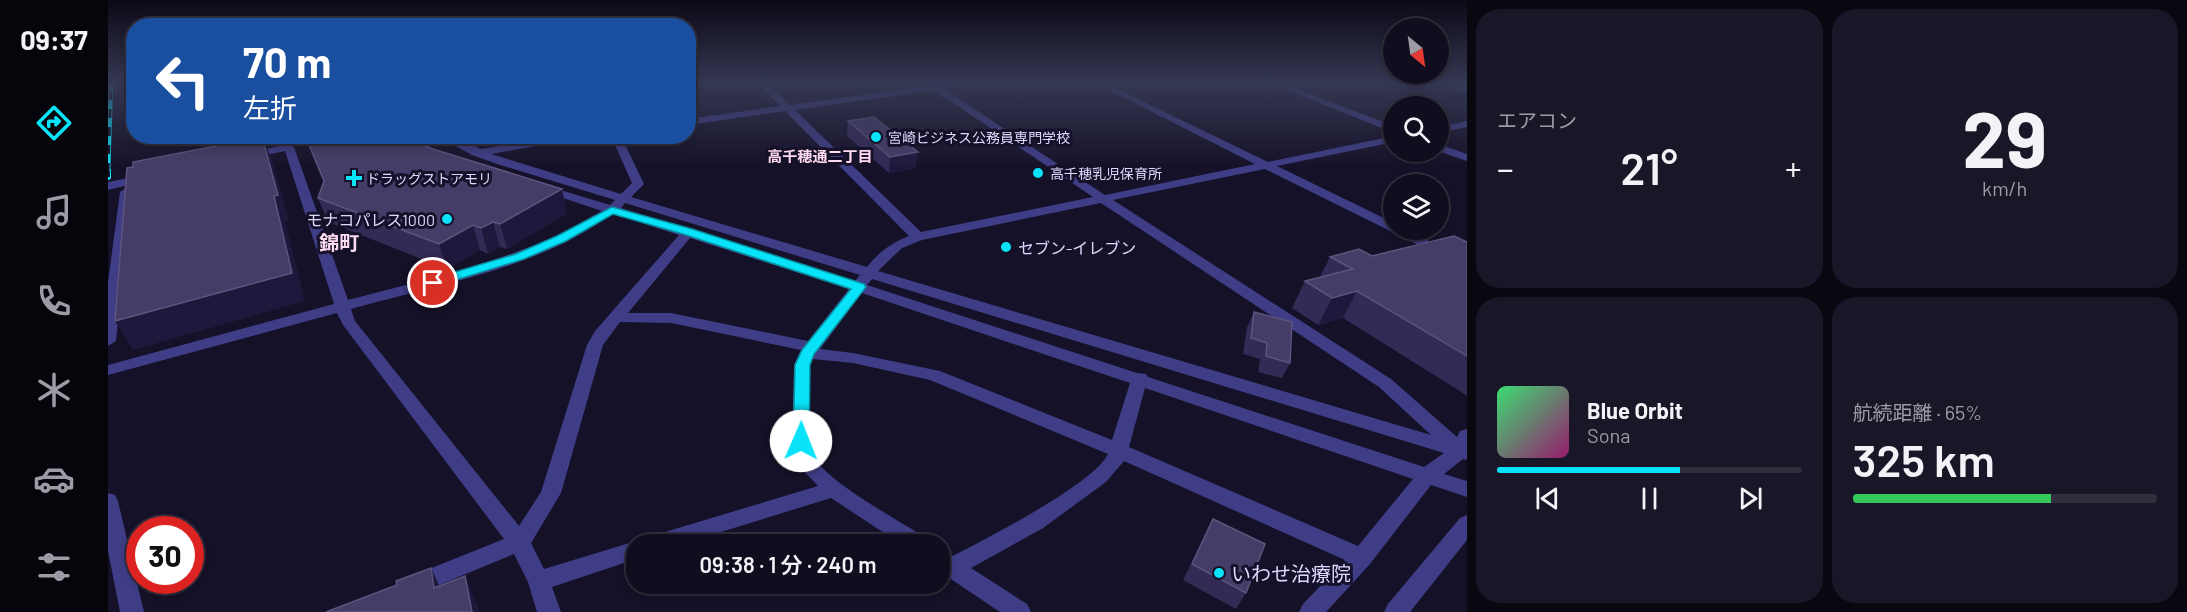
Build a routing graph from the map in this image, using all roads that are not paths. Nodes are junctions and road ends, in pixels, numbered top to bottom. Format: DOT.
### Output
graph roads {
  1 [pos="762,112"];
  2 [pos="791,112"];
  3 [pos="972,112"];
  4 [pos="1158,112"];
  5 [pos="1347,112"];
  6 [pos="696,121"];
  7 [pos="1467,124"];
  8 [pos="1383,126"];
  9 [pos="1449,128"];
  10 [pos="1383,141"];
  11 [pos="419,144"];
  12 [pos="458,144"];
  13 [pos="533,144"];
  14 [pos="620,144"];
  15 [pos="1449,152"];
  16 [pos="476,153"];
  17 [pos="243,157"];
  18 [pos="1467,159"];
  19 [pos="450,160"];
  20 [pos="1268,165"];
  21 [pos="481,171"];
  22 [pos="162,175"];
  23 [pos="127,182"];
  24 [pos="108,186"];
  25 [pos="623,198"];
  26 [pos="1104,199"];
  27 [pos="612,210"];
  28 [pos="1383,223"];
  29 [pos="688,231"];
  30 [pos="918,237"];
  31 [pos="1417,240"];
  32 [pos="1467,265"];
  33 [pos="869,274"];
  34 [pos="859,287"];
  35 [pos="341,308"];
  36 [pos="615,317"];
  37 [pos="108,341"];
  38 [pos="810,350"];
  39 [pos="108,370"];
  40 [pos="1140,378"];
  41 [pos="1465,450"];
  42 [pos="1119,452"];
  43 [pos="1428,476"];
  44 [pos="833,489"];
  45 [pos="1467,489"];
  46 [pos="108,501"];
  47 [pos="1467,524"];
  48 [pos="687,534"];
  49 [pos="903,534"];
  50 [pos="519,542"];
  51 [pos="626,553"];
  52 [pos="1362,557"];
  53 [pos="950,561"];
  54 [pos="950,566"];
  55 [pos="539,581"];
  56 [pos="393,594"];
  57 [pos="132,612"];
  58 [pos="549,612"];
  59 [pos="1019,612"];
  60 [pos="1311,612"];
  61 [pos="1396,612"];
  1 -- 6 [label="street"];
  2 -- 30 [label="street"];
  3 -- 26 [label="street"];
  4 -- 20 [label="street"];
  5 -- 8 [label="street"];
  7 -- 9 [label="street"];
  10 -- 20 [label="street"];
  11 -- 19 [label="street"];
  12 -- 16 [label="street"];
  13 -- 16 [label="street"];
  14 -- 25 [label="street"];
  15 -- 18 [label="street"];
  16 -- 25 [label="street"];
  17 -- 35 [label="street"];
  20 -- 26 [label="street"];
  20 -- 28 [label="street"];
  21 -- 27 [label="street"];
  22 -- 23 [label="street"];
  23 -- 24 [label="street"];
  23 -- 37 [label="street"];
  25 -- 27 [label="street"];
  25 -- 33 [label="street"];
  26 -- 30 [label="street"];
  26 -- 41 [label="street"];
  27 -- 29 [label="street"];
  27 -- 35 [label="street"];
  29 -- 34 [label="street"];
  29 -- 36 [label="street"];
  30 -- 33 [label="street"];
  31 -- 32 [label="street"];
  33 -- 34 [label="street"];
  33 -- 41 [label="street"];
  34 -- 38 [label="street"];
  34 -- 40 [label="street"];
  35 -- 39 [label="street"];
  35 -- 50 [label="street"];
  36 -- 38 [label="street"];
  36 -- 50 [label="street"];
  38 -- 42 [label="street"];
  38 -- 44 [label="street"];
  40 -- 42 [label="street"];
  40 -- 43 [label="street"];
  41 -- 43 [label="street"];
  42 -- 52 [label="street"];
  42 -- 53 [label="street"];
  43 -- 45 [label="street"];
  43 -- 52 [label="street"];
  44 -- 48 [label="street"];
  44 -- 49 [label="street"];
  46 -- 57 [label="street"];
  47 -- 61 [label="street"];
  50 -- 55 [label="street"];
  50 -- 56 [label="street"];
  51 -- 55 [label="street"];
  52 -- 60 [label="street"];
  54 -- 59 [label="street"];
  55 -- 58 [label="street"];
}
